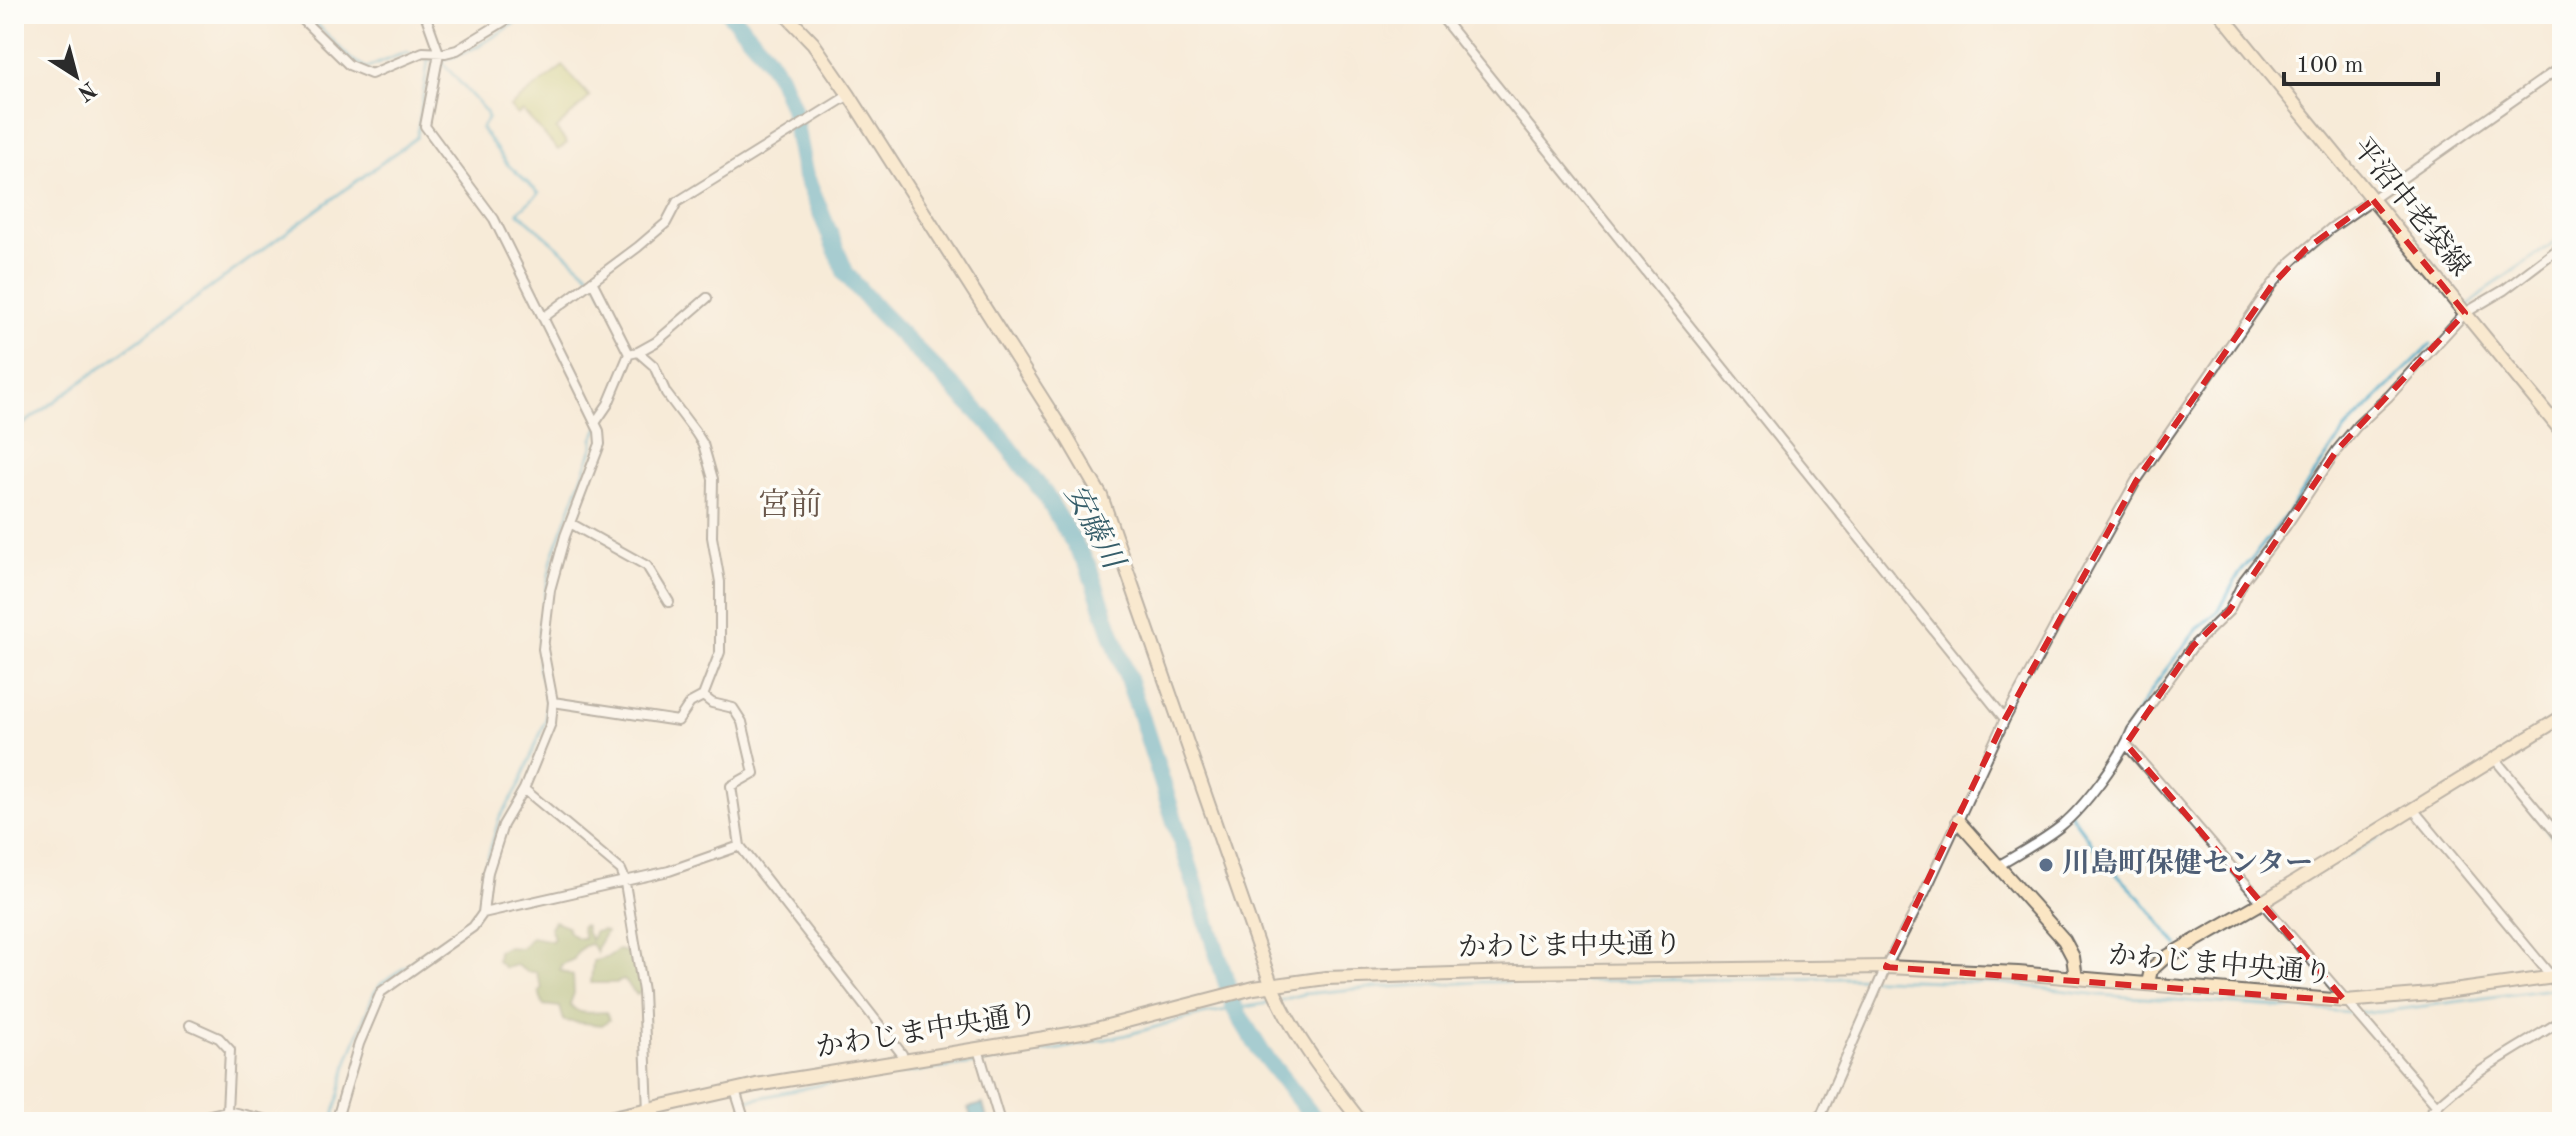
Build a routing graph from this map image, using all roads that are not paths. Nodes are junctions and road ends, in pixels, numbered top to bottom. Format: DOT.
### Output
graph roads {
  1 [pos="297,14"];
  2 [pos="425,14"];
  3 [pos="516,14"];
  4 [pos="785,14"];
  5 [pos="1439,14"];
  6 [pos="2221,14"];
  7 [pos="439,53"];
  8 [pos="2562,66"];
  9 [pos="849,95"];
  10 [pos="2373,200"];
  11 [pos="2562,246"];
  12 [pos="592,281"];
  13 [pos="707,298"];
  14 [pos="2465,313"];
  15 [pos="543,318"];
  16 [pos="634,353"];
  17 [pos="595,423"];
  18 [pos="2562,432"];
  19 [pos="570,523"];
  20 [pos="669,602"];
  21 [pos="703,696"];
  22 [pos="553,702"];
  23 [pos="2562,717"];
  24 [pos="2005,719"];
  25 [pos="2126,744"];
  26 [pos="2494,758"];
  27 [pos="524,789"];
  28 [pos="2412,808"];
  29 [pos="1958,821"];
  30 [pos="2562,840"];
  31 [pos="740,846"];
  32 [pos="1996,867"];
  33 [pos="625,881"];
  34 [pos="2261,903"];
  35 [pos="483,913"];
  36 [pos="1886,967"];
  37 [pos="2076,978"];
  38 [pos="2148,983"];
  39 [pos="1271,984"];
  40 [pos="2559,985"];
  41 [pos="2345,1001"];
  42 [pos="2562,1020"];
  43 [pos="190,1025"];
  44 [pos="978,1049"];
  45 [pos="903,1061"];
  46 [pos="735,1090"];
  47 [pos="2436,1105"];
  48 [pos="227,1111"];
  49 [pos="648,1111"];
  50 [pos="180,1122"];
  51 [pos="277,1122"];
  52 [pos="336,1122"];
  53 [pos="591,1122"];
  54 [pos="745,1122"];
  55 [pos="1000,1122"];
  56 [pos="1361,1122"];
  57 [pos="1818,1122"];
  58 [pos="2422,1122"];
  1 -- 7 [label="street"];
  2 -- 7 [label="street"];
  3 -- 7 [label="street"];
  4 -- 9 [label="street"];
  5 -- 24 [label="street"];
  6 -- 10 [label="street, 平沼中老袋線"];
  7 -- 15 [label="street"];
  8 -- 10 [label="street"];
  9 -- 12 [label="street"];
  9 -- 39 [label="street"];
  10 -- 14 [label="street, 平沼中老袋線"];
  10 -- 24 [label="street"];
  11 -- 14 [label="street"];
  12 -- 15 [label="street"];
  12 -- 16 [label="street"];
  13 -- 16 [label="street"];
  14 -- 18 [label="street, 平沼中老袋線"];
  14 -- 25 [label="street"];
  15 -- 17 [label="street"];
  16 -- 17 [label="street"];
  16 -- 21 [label="street"];
  17 -- 19 [label="street"];
  19 -- 20 [label="street"];
  19 -- 22 [label="street"];
  21 -- 22 [label="street"];
  21 -- 31 [label="street"];
  22 -- 27 [label="street"];
  23 -- 26 [label="street"];
  24 -- 29 [label="street"];
  25 -- 32 [label="street"];
  25 -- 34 [label="street"];
  26 -- 28 [label="street"];
  26 -- 30 [label="street"];
  27 -- 33 [label="street"];
  27 -- 35 [label="street"];
  28 -- 34 [label="street"];
  28 -- 40 [label="street"];
  29 -- 32 [label="street"];
  29 -- 36 [label="street"];
  31 -- 33 [label="street"];
  31 -- 45 [label="street"];
  32 -- 37 [label="street"];
  33 -- 35 [label="street"];
  33 -- 49 [label="street"];
  34 -- 38 [label="street"];
  34 -- 41 [label="street"];
  35 -- 52 [label="street"];
  36 -- 37 [label="street, かわじま中央通り"];
  36 -- 39 [label="street, かわじま中央通り"];
  36 -- 57 [label="street"];
  37 -- 38 [label="street, かわじま中央通り"];
  38 -- 41 [label="street, かわじま中央通り"];
  39 -- 44 [label="street, かわじま中央通り"];
  39 -- 56 [label="street"];
  40 -- 41 [label="street, かわじま中央通り"];
  41 -- 47 [label="street"];
  42 -- 47 [label="street"];
  43 -- 48 [label="street"];
  44 -- 45 [label="street, かわじま中央通り"];
  44 -- 55 [label="street"];
  45 -- 46 [label="street, かわじま中央通り"];
  46 -- 49 [label="street, かわじま中央通り"];
  46 -- 54 [label="street"];
  47 -- 58 [label="street"];
  48 -- 50 [label="street"];
  48 -- 51 [label="street"];
  49 -- 53 [label="street, かわじま中央通り"];
}
